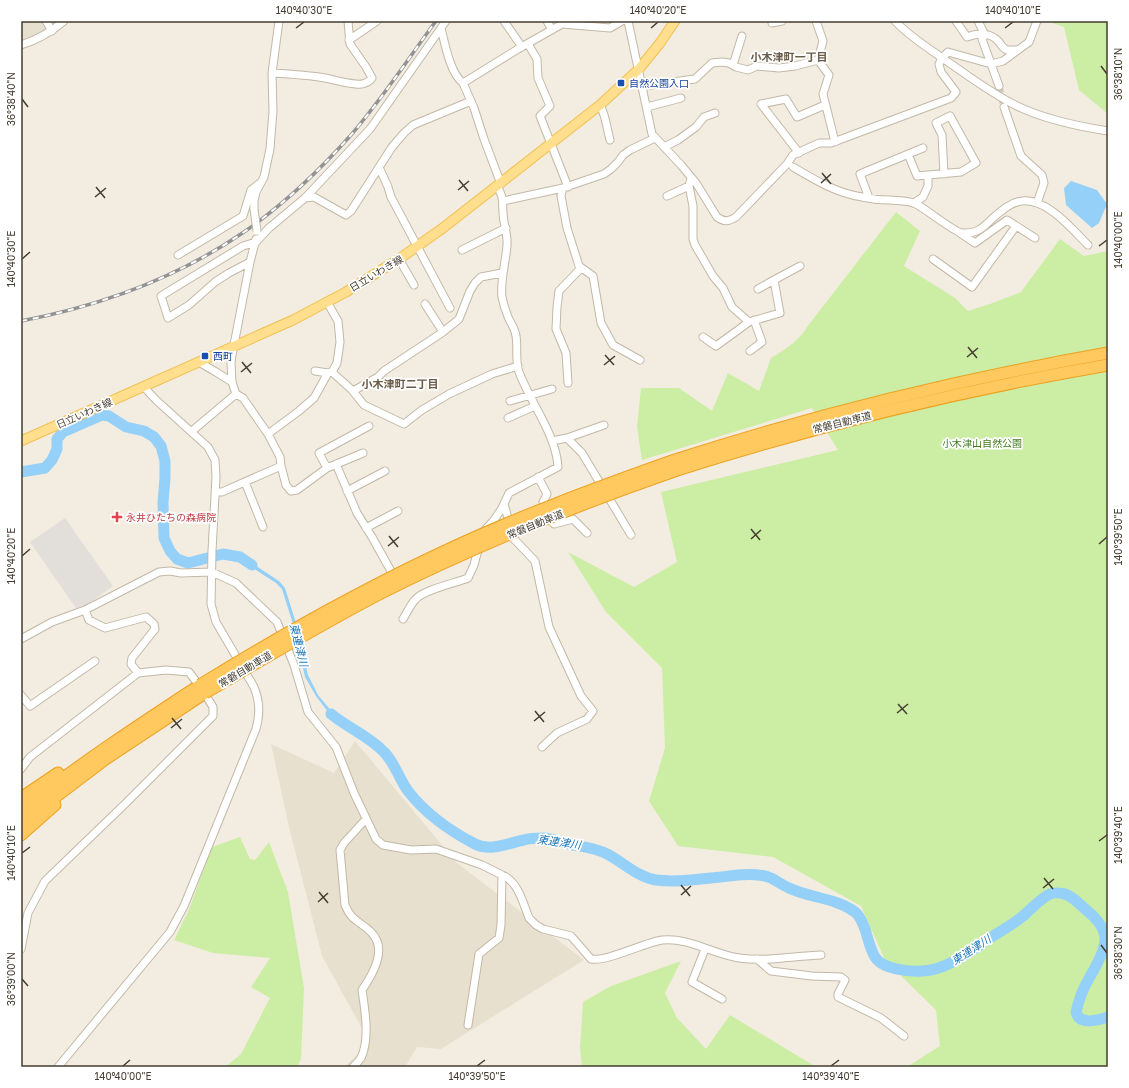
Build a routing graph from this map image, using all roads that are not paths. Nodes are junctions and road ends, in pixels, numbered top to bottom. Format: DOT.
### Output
graph roads {
  1 [pos="46,21"];
  2 [pos="64,21"];
  3 [pos="279,21"];
  4 [pos="348,21"];
  5 [pos="377,21"];
  6 [pos="446,21"];
  7 [pos="504,21"];
  8 [pos="547,21"];
  9 [pos="622,21"];
  10 [pos="628,21"];
  11 [pos="675,21"];
  12 [pos="782,21"];
  13 [pos="816,21"];
  14 [pos="895,21"];
  15 [pos="956,21"];
  16 [pos="978,21"];
  17 [pos="1037,21"];
  18 [pos="772,23"];
  19 [pos="441,28"];
  20 [pos="552,30"];
  21 [pos="52,31"];
  22 [pos="984,34"];
  23 [pos="742,36"];
  24 [pos="349,40"];
  25 [pos="525,45"];
  26 [pos="21,46"];
  27 [pos="1017,50"];
  28 [pos="942,58"];
  29 [pos="818,60"];
  30 [pos="992,64"];
  31 [pos="733,65"];
  32 [pos="639,69"];
  33 [pos="272,73"];
  34 [pos="463,83"];
  35 [pos="642,86"];
  36 [pos="999,86"];
  37 [pos="681,98"];
  38 [pos="471,101"];
  39 [pos="825,105"];
  40 [pos="600,106"];
  41 [pos="647,107"];
  42 [pos="1004,107"];
  43 [pos="715,113"];
  44 [pos="1108,131"];
  45 [pos="655,138"];
  46 [pos="610,140"];
  47 [pos="835,142"];
  48 [pos="551,144"];
  49 [pos="664,147"];
  50 [pos="923,148"];
  51 [pos="799,153"];
  52 [pos="908,154"];
  53 [pos="379,167"];
  54 [pos="793,167"];
  55 [pos="944,174"];
  56 [pos="928,175"];
  57 [pos="691,178"];
  58 [pos="261,182"];
  59 [pos="499,185"];
  60 [pos="689,186"];
  61 [pos="566,188"];
  62 [pos="667,196"];
  63 [pos="305,198"];
  64 [pos="869,198"];
  65 [pos="503,201"];
  66 [pos="914,203"];
  67 [pos="1037,203"];
  68 [pos="1016,226"];
  69 [pos="506,228"];
  70 [pos="960,233"];
  71 [pos="1035,238"];
  72 [pos="256,242"];
  73 [pos="1088,245"];
  74 [pos="418,247"];
  75 [pos="462,250"];
  76 [pos="178,255"];
  77 [pos="399,259"];
  78 [pos="933,259"];
  79 [pos="250,262"];
  80 [pos="579,266"];
  81 [pos="800,266"];
  82 [pos="502,273"];
  83 [pos="774,280"];
  84 [pos="414,285"];
  85 [pos="758,288"];
  86 [pos="327,302"];
  87 [pos="425,304"];
  88 [pos="450,308"];
  89 [pos="751,321"];
  90 [pos="443,332"];
  91 [pos="702,337"];
  92 [pos="234,346"];
  93 [pos="750,351"];
  94 [pos="1108,353"];
  95 [pos="640,360"];
  96 [pos="198,362"];
  97 [pos="1108,364"];
  98 [pos="518,366"];
  99 [pos="315,372"];
  100 [pos="330,372"];
  101 [pos="232,382"];
  102 [pos="568,383"];
  103 [pos="144,387"];
  104 [pos="552,389"];
  105 [pos="353,391"];
  106 [pos="236,394"];
  107 [pos="530,396"];
  108 [pos="510,401"];
  109 [pos="535,406"];
  110 [pos="508,418"];
  111 [pos="604,425"];
  112 [pos="369,426"];
  113 [pos="192,431"];
  114 [pos="268,434"];
  115 [pos="567,438"];
  116 [pos="552,441"];
  117 [pos="21,442"];
  118 [pos="363,453"];
  119 [pos="336,464"];
  120 [pos="676,465"];
  121 [pos="281,466"];
  122 [pos="327,468"];
  123 [pos="385,471"];
  124 [pos="538,477"];
  125 [pos="245,482"];
  126 [pos="347,491"];
  127 [pos="215,492"];
  128 [pos="504,504"];
  129 [pos="398,511"];
  130 [pos="263,527"];
  131 [pos="366,528"];
  132 [pos="587,533"];
  133 [pos="631,535"];
  134 [pos="212,570"];
  135 [pos="392,573"];
  136 [pos="84,610"];
  137 [pos="403,619"];
  138 [pos="21,639"];
  139 [pos="95,661"];
  140 [pos="138,673"];
  141 [pos="202,689"];
  142 [pos="21,695"];
  143 [pos="154,715"];
  144 [pos="128,744"];
  145 [pos="542,747"];
  146 [pos="21,769"];
  147 [pos="21,798"];
  148 [pos="21,810"];
  149 [pos="366,819"];
  150 [pos="21,823"];
  151 [pos="21,835"];
  152 [pos="502,875"];
  153 [pos="21,949"];
  154 [pos="705,949"];
  155 [pos="821,955"];
  156 [pos="756,959"];
  157 [pos="722,998"];
  158 [pos="468,1024"];
  159 [pos="904,1036"];
  160 [pos="58,1067"];
  161 [pos="353,1067"];
  1 -- 21 [label="street"];
  2 -- 21 [label="street"];
  3 -- 33 [label="street"];
  4 -- 24 [label="street"];
  5 -- 24 [label="street"];
  6 -- 19 [label="street"];
  7 -- 25 [label="street"];
  8 -- 20 [label="street"];
  9 -- 20 [label="street"];
  10 -- 32 [label="street"];
  11 -- 32 [label="main road, 日立いわき線"];
  12 -- 18 [label="street"];
  13 -- 29 [label="street"];
  14 -- 28 [label="street"];
  15 -- 22 [label="street"];
  16 -- 22 [label="street"];
  17 -- 27 [label="street"];
  19 -- 34 [label="street"];
  19 -- 63 [label="street"];
  20 -- 25 [label="street"];
  21 -- 26 [label="street"];
  22 -- 27 [label="street"];
  22 -- 30 [label="street"];
  23 -- 31 [label="street"];
  24 -- 33 [label="street"];
  25 -- 34 [label="street"];
  25 -- 48 [label="street"];
  27 -- 30 [label="street"];
  28 -- 30 [label="street"];
  28 -- 44 [label="street"];
  28 -- 47 [label="street"];
  29 -- 31 [label="street"];
  29 -- 39 [label="street"];
  30 -- 36 [label="street"];
  31 -- 35 [label="street"];
  32 -- 35 [label="street"];
  32 -- 40 [label="main road, 日立いわき線"];
  33 -- 58 [label="street"];
  34 -- 38 [label="street"];
  35 -- 41 [label="street"];
  37 -- 41 [label="street"];
  38 -- 53 [label="street"];
  38 -- 59 [label="street"];
  39 -- 47 [label="street"];
  39 -- 51 [label="street"];
  40 -- 46 [label="street"];
  40 -- 48 [label="main road, 日立いわき線"];
  41 -- 45 [label="street"];
  42 -- 67 [label="street"];
  43 -- 49 [label="street"];
  45 -- 49 [label="street"];
  45 -- 61 [label="street"];
  47 -- 51 [label="street"];
  48 -- 59 [label="main road, 日立いわき線"];
  48 -- 61 [label="street"];
  49 -- 57 [label="street"];
  50 -- 52 [label="street"];
  51 -- 57 [label="street"];
  52 -- 56 [label="street"];
  52 -- 64 [label="street"];
  53 -- 63 [label="street"];
  53 -- 74 [label="street"];
  54 -- 64 [label="street"];
  55 -- 55 [label="street"];
  55 -- 56 [label="street"];
  56 -- 66 [label="street"];
  57 -- 60 [label="street"];
  58 -- 72 [label="street, bridge"];
  58 -- 76 [label="street"];
  59 -- 65 [label="street"];
  59 -- 74 [label="main road, 日立いわき線"];
  60 -- 62 [label="street"];
  60 -- 89 [label="street"];
  61 -- 65 [label="street"];
  61 -- 80 [label="street"];
  63 -- 72 [label="street"];
  64 -- 66 [label="street"];
  65 -- 69 [label="street"];
  66 -- 70 [label="street"];
  67 -- 70 [label="street"];
  67 -- 73 [label="street"];
  68 -- 70 [label="street"];
  68 -- 71 [label="street"];
  68 -- 78 [label="street"];
  69 -- 75 [label="street"];
  69 -- 82 [label="street"];
  72 -- 79 [label="street"];
  72 -- 79 [label="street"];
  74 -- 77 [label="main road, 日立いわき線"];
  74 -- 88 [label="street"];
  77 -- 84 [label="street"];
  77 -- 86 [label="main road, 日立いわき線"];
  79 -- 92 [label="street"];
  80 -- 95 [label="street"];
  80 -- 102 [label="street"];
  81 -- 83 [label="street"];
  82 -- 90 [label="street"];
  82 -- 98 [label="street"];
  83 -- 85 [label="street"];
  83 -- 89 [label="street"];
  86 -- 92 [label="main road, 日立いわき線"];
  86 -- 100 [label="street"];
  87 -- 90 [label="street"];
  89 -- 91 [label="street"];
  89 -- 93 [label="street"];
  90 -- 105 [label="street"];
  92 -- 96 [label="main road, 日立いわき線"];
  92 -- 101 [label="street"];
  94 -- 120 [label="highway, 常磐自動車道"];
  96 -- 101 [label="street"];
  96 -- 103 [label="main road, 日立いわき線"];
  97 -- 120 [label="highway, 常磐自動車道"];
  98 -- 105 [label="street"];
  98 -- 107 [label="street"];
  99 -- 100 [label="street"];
  100 -- 105 [label="street"];
  100 -- 114 [label="street"];
  101 -- 106 [label="street"];
  103 -- 113 [label="street"];
  103 -- 117 [label="main road, 日立いわき線"];
  104 -- 107 [label="street"];
  106 -- 113 [label="street"];
  106 -- 114 [label="street"];
  107 -- 108 [label="street"];
  107 -- 109 [label="street"];
  109 -- 110 [label="street"];
  109 -- 116 [label="street"];
  111 -- 115 [label="street"];
  112 -- 122 [label="street"];
  113 -- 127 [label="street"];
  114 -- 121 [label="street"];
  115 -- 116 [label="street"];
  115 -- 133 [label="street"];
  116 -- 124 [label="street"];
  118 -- 119 [label="street"];
  119 -- 122 [label="street"];
  119 -- 126 [label="street"];
  120 -- 141 [label="highway, 常磐自動車道, bridge"];
  121 -- 122 [label="street"];
  121 -- 125 [label="street"];
  123 -- 126 [label="street"];
  124 -- 128 [label="street"];
  124 -- 132 [label="street"];
  125 -- 127 [label="street"];
  125 -- 130 [label="street"];
  126 -- 131 [label="street"];
  127 -- 134 [label="street"];
  128 -- 137 [label="street"];
  128 -- 145 [label="street"];
  129 -- 131 [label="street"];
  131 -- 135 [label="street"];
  134 -- 136 [label="street"];
  134 -- 149 [label="street"];
  134 -- 160 [label="street"];
  136 -- 138 [label="street"];
  136 -- 140 [label="street"];
  139 -- 142 [label="street"];
  140 -- 141 [label="street"];
  140 -- 146 [label="street"];
  141 -- 143 [label="highway, 常磐自動車道"];
  141 -- 144 [label="highway, 常磐自動車道"];
  141 -- 153 [label="street"];
  143 -- 147 [label="highway"];
  143 -- 148 [label="highway, 常磐自動車道"];
  144 -- 150 [label="highway, 常磐自動車道"];
  144 -- 151 [label="highway"];
  149 -- 152 [label="street"];
  149 -- 161 [label="street"];
  152 -- 154 [label="street"];
  152 -- 158 [label="street"];
  154 -- 156 [label="street"];
  154 -- 157 [label="street"];
  155 -- 156 [label="street"];
  156 -- 159 [label="street"];
}
